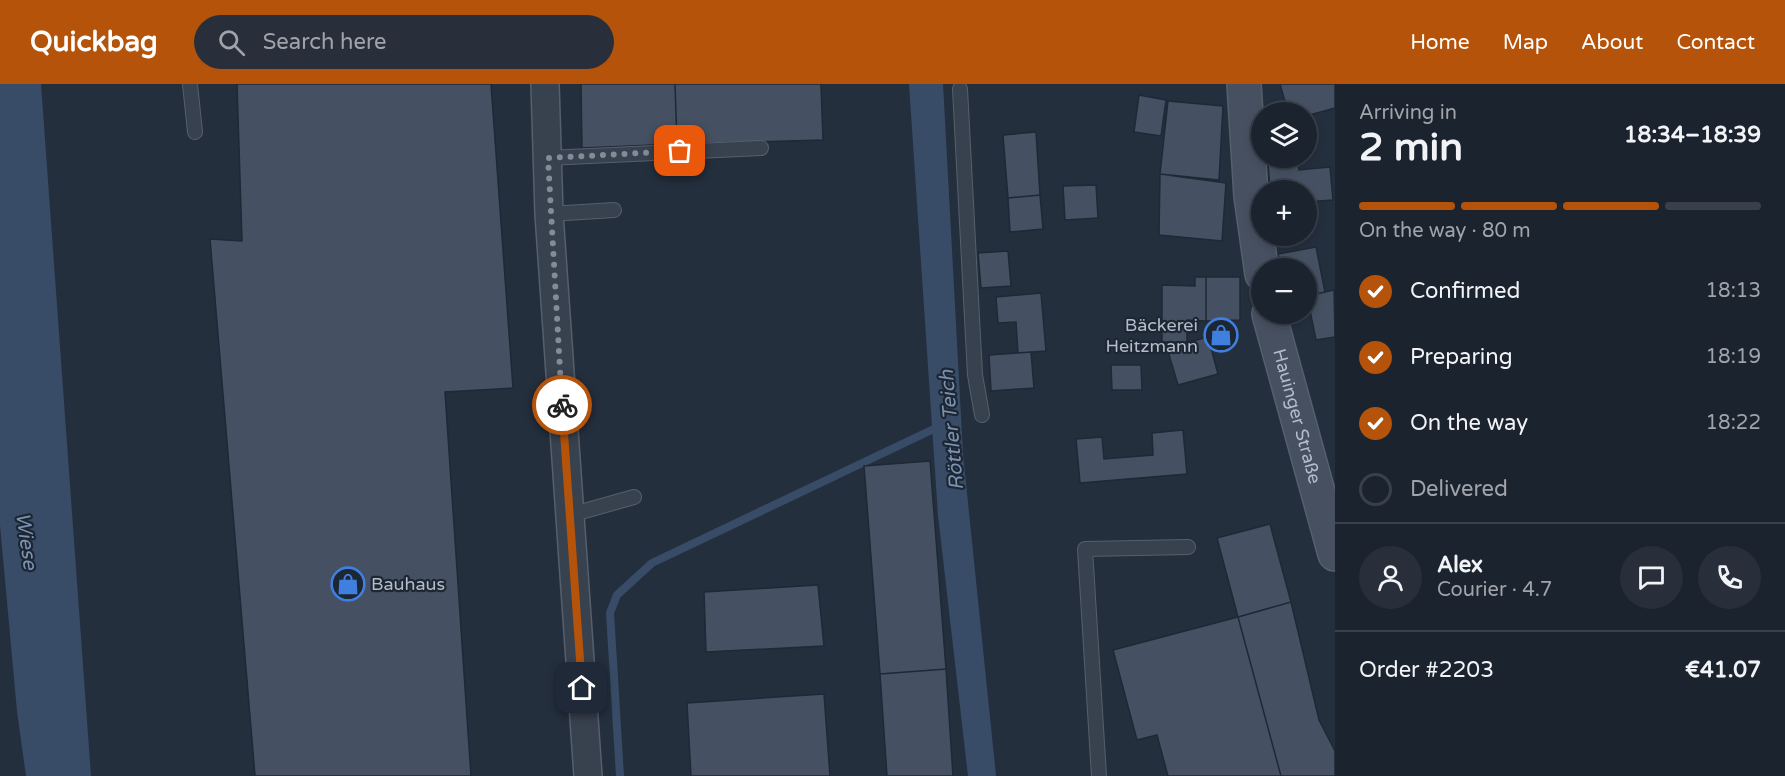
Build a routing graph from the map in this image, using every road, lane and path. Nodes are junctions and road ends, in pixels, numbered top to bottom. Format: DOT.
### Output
graph roads {
  1 [pos="190,84"];
  2 [pos="545,84"];
  3 [pos="1244,84"];
  4 [pos="960,89"];
  5 [pos="195,132"];
  6 [pos="761,148"];
  7 [pos="548,158"];
  8 [pos="614,210"];
  9 [pos="549,214"];
  10 [pos="1259,258"];
  11 [pos="1272,324"];
  12 [pos="982,415"];
  13 [pos="634,497"];
  14 [pos="570,515"];
  15 [pos="1188,547"];
  16 [pos="1335,554"];
  17 [pos="588,776"];
  18 [pos="1099,776"];
  1 -- 5 [label="lane"];
  2 -- 7 [label="street"];
  3 -- 10 [label="street"];
  4 -- 12 [label="lane"];
  6 -- 7 [label="lane"];
  7 -- 9 [label="street"];
  8 -- 9 [label="lane"];
  9 -- 14 [label="street"];
  11 -- 16 [label="street, Hauinger Straße"];
  13 -- 14 [label="lane"];
  14 -- 17 [label="street"];
  15 -- 18 [label="lane"];
}
